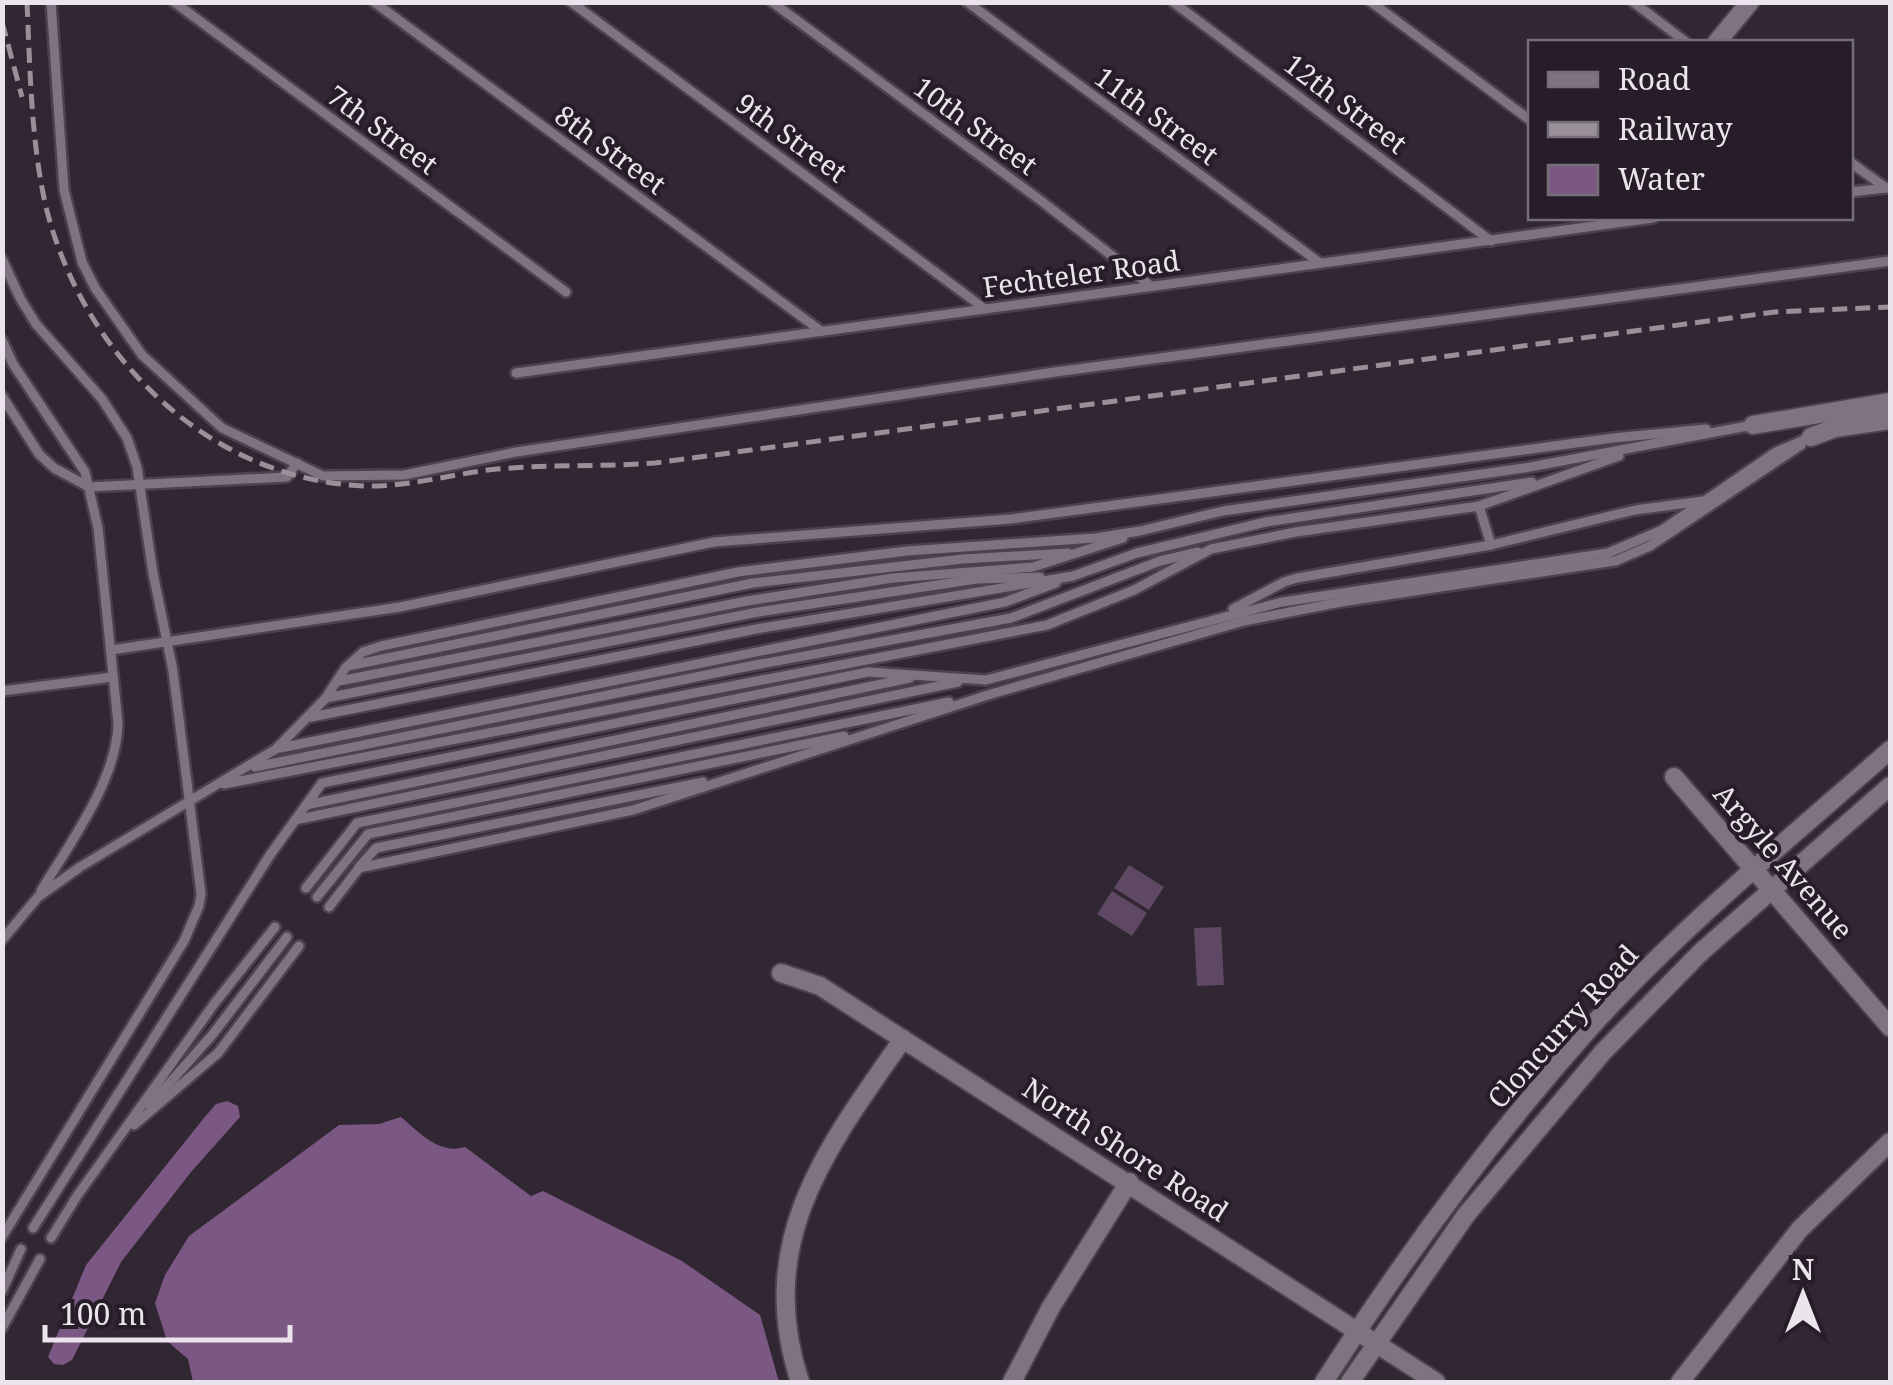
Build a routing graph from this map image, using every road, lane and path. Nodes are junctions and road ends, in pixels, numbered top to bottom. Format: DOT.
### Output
graph roads {
  1 [pos="51,2"];
  2 [pos="174,2"];
  3 [pos="374,2"];
  4 [pos="570,2"];
  5 [pos="772,2"];
  6 [pos="966,2"];
  7 [pos="1173,2"];
  8 [pos="1371,2"];
  9 [pos="1634,2"];
  10 [pos="1750,2"];
  11 [pos="1683,40"];
  12 [pos="1719,40"];
  13 [pos="1528,119"];
  14 [pos="1853,164"];
  15 [pos="1888,188"];
  16 [pos="1853,192"];
  17 [pos="1639,220"];
  18 [pos="1491,241"];
  19 [pos="2,259"];
  20 [pos="1890,261"];
  21 [pos="1320,263"];
  22 [pos="1151,286"];
  23 [pos="566,292"];
  24 [pos="986,309"];
  25 [pos="821,331"];
  26 [pos="2,340"];
  27 [pos="516,374"];
  28 [pos="2,396"];
  29 [pos="1890,402"];
  30 [pos="1890,420"];
  31 [pos="1754,424"];
  32 [pos="1811,436"];
  33 [pos="1647,446"];
  34 [pos="297,463"];
  35 [pos="1554,478"];
  36 [pos="141,486"];
  37 [pos="90,487"];
  38 [pos="1705,500"];
  39 [pos="1479,506"];
  40 [pos="1140,532"];
  41 [pos="1491,545"];
  42 [pos="1211,549"];
  43 [pos="1086,552"];
  44 [pos="1072,576"];
  45 [pos="1222,616"];
  46 [pos="168,642"];
  47 [pos="110,650"];
  48 [pos="346,666"];
  49 [pos="921,676"];
  50 [pos="113,677"];
  51 [pos="972,679"];
  52 [pos="338,682"];
  53 [pos="2,691"];
  54 [pos="991,694"];
  55 [pos="324,699"];
  56 [pos="308,718"];
  57 [pos="890,726"];
  58 [pos="276,749"];
  59 [pos="1890,750"];
  60 [pos="247,768"];
  61 [pos="745,774"];
  62 [pos="1674,777"];
  63 [pos="216,786"];
  64 [pos="1890,786"];
  65 [pos="190,800"];
  66 [pos="306,805"];
  67 [pos="295,820"];
  68 [pos="359,868"];
  69 [pos="1755,869"];
  70 [pos="306,888"];
  71 [pos="1771,888"];
  72 [pos="38,897"];
  73 [pos="317,898"];
  74 [pos="329,907"];
  75 [pos="275,927"];
  76 [pos="287,936"];
  77 [pos="2,940"];
  78 [pos="299,946"];
  79 [pos="781,973"];
  80 [pos="1890,1027"];
  81 [pos="903,1039"];
  82 [pos="121,1136"];
  83 [pos="1890,1142"];
  84 [pos="1128,1182"];
  85 [pos="33,1228"];
  86 [pos="2,1237"];
  87 [pos="52,1238"];
  88 [pos="21,1249"];
  89 [pos="40,1259"];
  90 [pos="2,1291"];
  91 [pos="2,1328"];
  92 [pos="1357,1330"];
  93 [pos="1376,1343"];
  94 [pos="800,1382"];
  95 [pos="1012,1382"];
  96 [pos="1324,1382"];
  97 [pos="1350,1382"];
  98 [pos="1436,1382"];
  99 [pos="1680,1382"];
  1 -- 34 [label="lane"];
  2 -- 23 [label="lane, 7th Street"];
  3 -- 25 [label="lane, 8th Street"];
  4 -- 24 [label="lane, 9th Street"];
  5 -- 22 [label="lane, 10th Street"];
  6 -- 21 [label="lane, 11th Street"];
  7 -- 18 [label="lane, 12th Street"];
  8 -- 13 [label="lane"];
  9 -- 11 [label="lane"];
  10 -- 12 [label="street"];
  14 -- 15 [label="lane"];
  15 -- 16 [label="lane"];
  17 -- 18 [label="lane, Fechteler Road"];
  18 -- 21 [label="lane, Fechteler Road"];
  19 -- 36 [label="lane"];
  20 -- 34 [label="lane"];
  21 -- 22 [label="lane, Fechteler Road"];
  22 -- 24 [label="lane, Fechteler Road"];
  24 -- 25 [label="lane, Fechteler Road"];
  25 -- 27 [label="lane, Fechteler Road"];
  26 -- 37 [label="lane"];
  28 -- 37 [label="lane"];
  29 -- 31 [label="street"];
  30 -- 32 [label="street"];
  31 -- 33 [label="lane"];
  31 -- 46 [label="lane"];
  32 -- 38 [label="lane"];
  32 -- 54 [label="lane"];
  33 -- 35 [label="lane"];
  33 -- 40 [label="lane"];
  34 -- 36 [label="lane"];
  35 -- 39 [label="lane"];
  35 -- 44 [label="lane"];
  36 -- 37 [label="lane"];
  36 -- 46 [label="lane"];
  37 -- 47 [label="lane"];
  38 -- 41 [label="lane"];
  38 -- 45 [label="lane"];
  39 -- 41 [label="lane"];
  39 -- 42 [label="lane"];
  40 -- 43 [label="lane"];
  40 -- 48 [label="lane"];
  41 -- 45 [label="lane"];
  42 -- 60 [label="lane"];
  42 -- 63 [label="lane"];
  43 -- 48 [label="lane"];
  43 -- 52 [label="lane"];
  44 -- 55 [label="lane"];
  44 -- 56 [label="lane"];
  44 -- 58 [label="lane"];
  45 -- 51 [label="lane"];
  46 -- 47 [label="lane"];
  46 -- 65 [label="lane"];
  47 -- 50 [label="lane"];
  48 -- 52 [label="lane"];
  49 -- 51 [label="lane"];
  49 -- 66 [label="lane"];
  49 -- 66 [label="lane"];
  50 -- 53 [label="lane"];
  50 -- 72 [label="lane"];
  51 -- 67 [label="lane"];
  52 -- 55 [label="lane"];
  54 -- 57 [label="lane"];
  54 -- 70 [label="lane"];
  55 -- 56 [label="lane"];
  56 -- 58 [label="lane"];
  57 -- 61 [label="lane"];
  57 -- 73 [label="lane"];
  58 -- 60 [label="lane"];
  59 -- 69 [label="street, Cloncurry Road"];
  60 -- 63 [label="lane"];
  61 -- 68 [label="lane"];
  61 -- 68 [label="lane"];
  62 -- 69 [label="street, Argyle Avenue"];
  63 -- 65 [label="lane"];
  64 -- 71 [label="street, Cloncurry Road"];
  65 -- 72 [label="lane"];
  65 -- 86 [label="lane"];
  66 -- 67 [label="lane"];
  67 -- 85 [label="lane"];
  68 -- 74 [label="lane"];
  69 -- 71 [label="street, Argyle Avenue"];
  69 -- 92 [label="street, Cloncurry Road"];
  71 -- 80 [label="street, Argyle Avenue"];
  71 -- 93 [label="street, Cloncurry Road"];
  72 -- 77 [label="lane"];
  75 -- 82 [label="lane"];
  76 -- 82 [label="lane"];
  78 -- 82 [label="lane"];
  79 -- 81 [label="street, North Shore Road"];
  81 -- 84 [label="street, North Shore Road"];
  81 -- 94 [label="street"];
  82 -- 87 [label="lane"];
  83 -- 99 [label="street"];
  84 -- 92 [label="street, North Shore Road"];
  84 -- 95 [label="street"];
  88 -- 90 [label="lane"];
  89 -- 91 [label="lane"];
  92 -- 93 [label="street, North Shore Road"];
  92 -- 96 [label="street, Cloncurry Road"];
  93 -- 97 [label="street, Cloncurry Road"];
  93 -- 98 [label="street, North Shore Road"];
}
